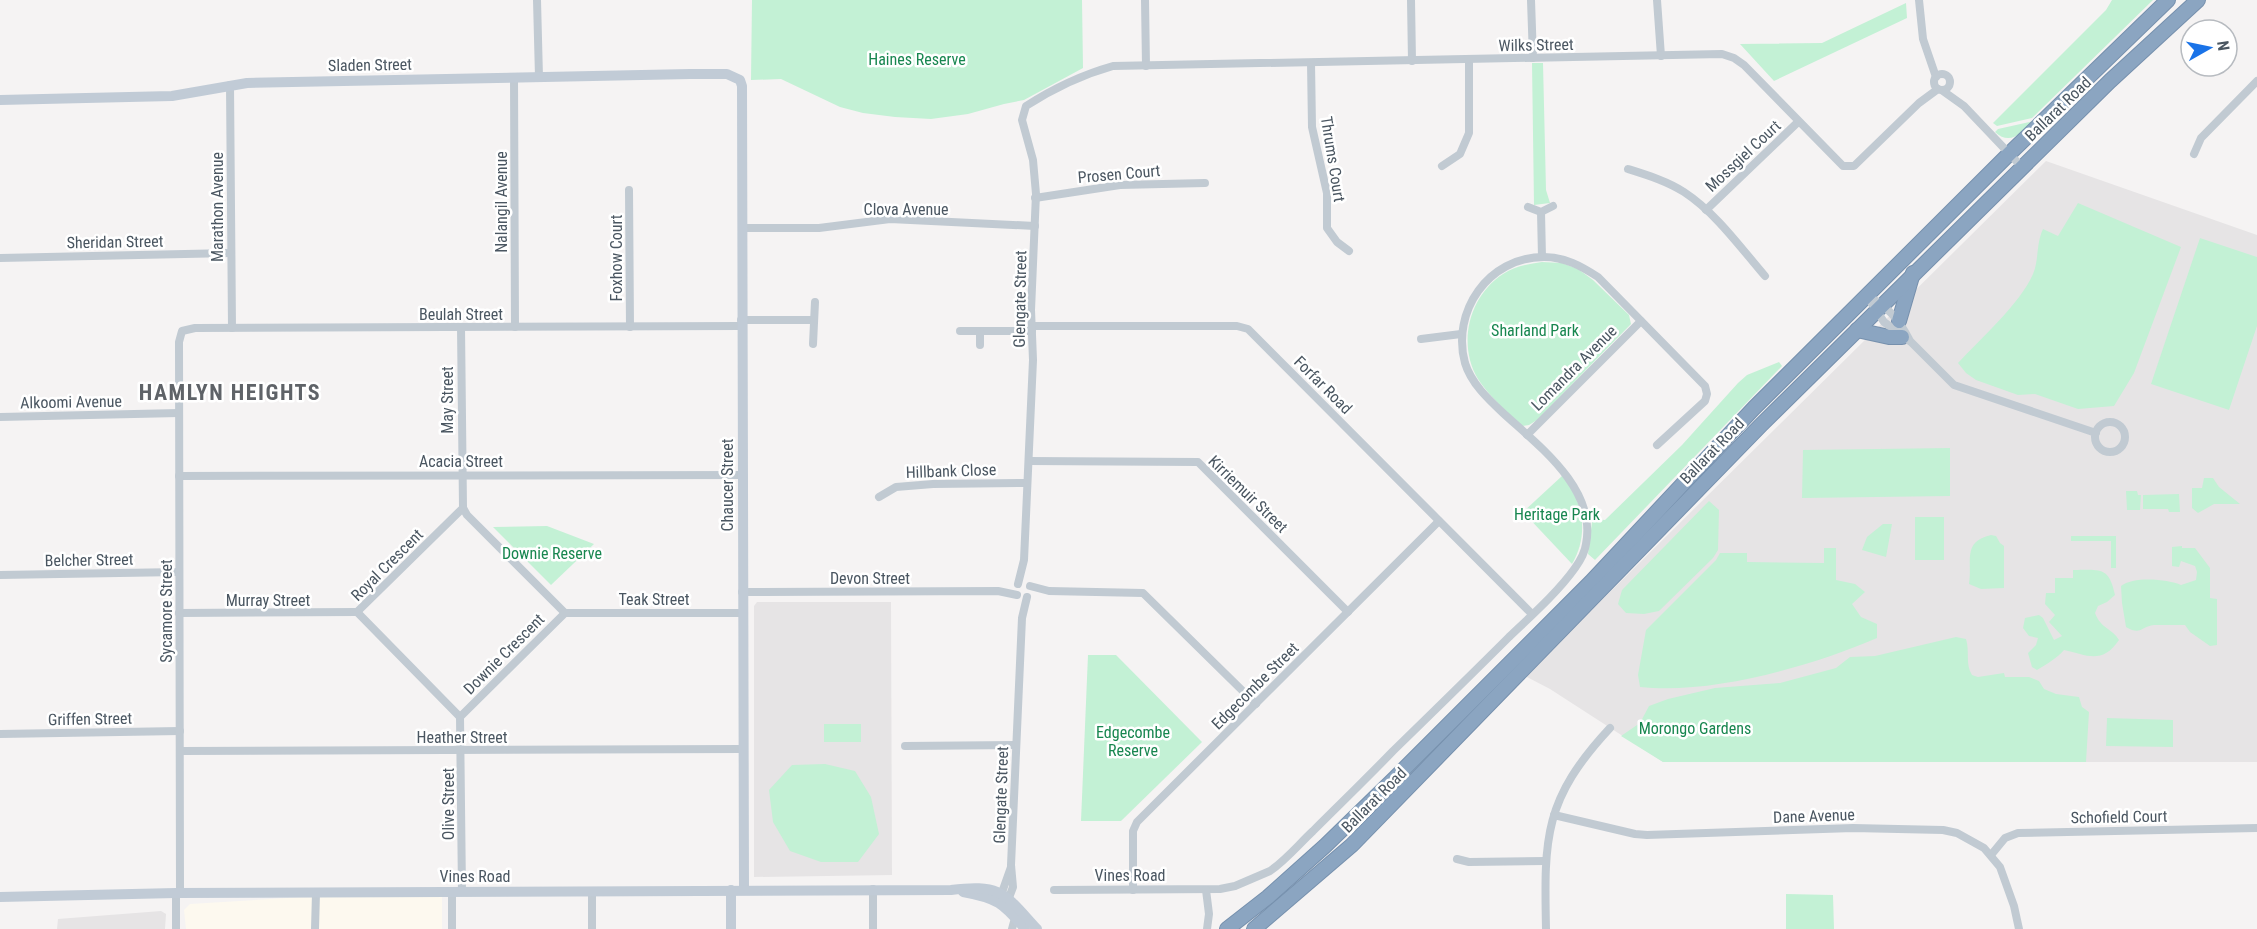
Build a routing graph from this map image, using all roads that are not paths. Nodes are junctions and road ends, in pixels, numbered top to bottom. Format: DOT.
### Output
graph roads {
  1 [pos="537,0"];
  2 [pos="1145,0"];
  3 [pos="1411,0"];
  4 [pos="1531,0"];
  5 [pos="1657,0"];
  6 [pos="1919,0"];
  7 [pos="2168,0"];
  8 [pos="2198,0"];
  9 [pos="1661,56"];
  10 [pos="1533,58"];
  11 [pos="1469,60"];
  12 [pos="1412,61"];
  13 [pos="1311,63"];
  14 [pos="1146,66"];
  15 [pos="1084,74"];
  16 [pos="514,77"];
  17 [pos="539,77"];
  18 [pos="740,80"];
  19 [pos="2257,81"];
  20 [pos="1939,83"];
  21 [pos="1950,84"];
  22 [pos="231,85"];
  23 [pos="0,100"];
  24 [pos="1964,106"];
  25 [pos="1798,122"];
  26 [pos="2009,154"];
  27 [pos="2194,154"];
  28 [pos="1442,166"];
  29 [pos="2022,167"];
  30 [pos="1628,169"];
  31 [pos="1204,183"];
  32 [pos="629,190"];
  33 [pos="1035,198"];
  34 [pos="1553,206"];
  35 [pos="1528,207"];
  36 [pos="1706,210"];
  37 [pos="1541,212"];
  38 [pos="1035,226"];
  39 [pos="742,228"];
  40 [pos="1349,251"];
  41 [pos="231,253"];
  42 [pos="1542,256"];
  43 [pos="0,258"];
  44 [pos="1913,273"];
  45 [pos="1765,276"];
  46 [pos="1866,295"];
  47 [pos="814,302"];
  48 [pos="1880,308"];
  49 [pos="814,320"];
  50 [pos="1641,321"];
  51 [pos="1899,321"];
  52 [pos="741,323"];
  53 [pos="461,327"];
  54 [pos="515,327"];
  55 [pos="630,327"];
  56 [pos="232,328"];
  57 [pos="1032,328"];
  58 [pos="1857,330"];
  59 [pos="182,331"];
  60 [pos="960,331"];
  61 [pos="980,332"];
  62 [pos="1461,334"];
  63 [pos="1421,339"];
  64 [pos="1906,340"];
  65 [pos="813,344"];
  66 [pos="980,345"];
  67 [pos="179,412"];
  68 [pos="0,417"];
  69 [pos="2096,433"];
  70 [pos="1527,435"];
  71 [pos="1657,445"];
  72 [pos="1029,461"];
  73 [pos="461,475"];
  74 [pos="742,475"];
  75 [pos="179,476"];
  76 [pos="1028,483"];
  77 [pos="879,497"];
  78 [pos="462,508"];
  79 [pos="1439,521"];
  80 [pos="1024,560"];
  81 [pos="179,572"];
  82 [pos="0,575"];
  83 [pos="1017,585"];
  84 [pos="1029,585"];
  85 [pos="998,591"];
  86 [pos="1049,591"];
  87 [pos="742,592"];
  88 [pos="1018,596"];
  89 [pos="1028,596"];
  90 [pos="357,612"];
  91 [pos="1348,612"];
  92 [pos="565,613"];
  93 [pos="743,613"];
  94 [pos="179,614"];
  95 [pos="1532,614"];
  96 [pos="1022,618"];
  97 [pos="1256,704"];
  98 [pos="460,717"];
  99 [pos="1610,728"];
  100 [pos="180,731"];
  101 [pos="0,734"];
  102 [pos="1016,745"];
  103 [pos="905,746"];
  104 [pos="743,749"];
  105 [pos="180,751"];
  106 [pos="462,751"];
  107 [pos="1554,815"];
  108 [pos="2257,828"];
  109 [pos="1991,855"];
  110 [pos="1457,859"];
  111 [pos="1545,861"];
  112 [pos="1231,887"];
  113 [pos="873,889"];
  114 [pos="731,890"];
  115 [pos="744,890"];
  116 [pos="1054,890"];
  117 [pos="1133,890"];
  118 [pos="1206,890"];
  119 [pos="592,891"];
  120 [pos="178,892"];
  121 [pos="457,892"];
  122 [pos="316,893"];
  123 [pos="0,897"];
  124 [pos="1004,900"];
  125 [pos="1013,924"];
  126 [pos="176,929"];
  127 [pos="315,929"];
  128 [pos="452,929"];
  129 [pos="592,929"];
  130 [pos="731,929"];
  131 [pos="873,929"];
  132 [pos="1025,929"];
  133 [pos="1037,929"];
  134 [pos="1208,929"];
  135 [pos="1227,929"];
  136 [pos="1254,929"];
  137 [pos="1546,929"];
  138 [pos="2019,929"];
  1 -- 17 [label="street"];
  2 -- 14 [label="street"];
  3 -- 12 [label="street"];
  4 -- 10 [label="street"];
  5 -- 9 [label="street"];
  6 -- 20 [label="street"];
  7 -- 26 [label="highway, Ballarat Road"];
  8 -- 29 [label="highway, Ballarat Road"];
  9 -- 10 [label="street, Wilks Street"];
  9 -- 25 [label="street, Wilks Street"];
  10 -- 11 [label="street, Wilks Street"];
  11 -- 12 [label="street, Wilks Street"];
  11 -- 28 [label="street"];
  12 -- 13 [label="street, Wilks Street"];
  13 -- 14 [label="street, Wilks Street"];
  13 -- 40 [label="street, Thrums Court"];
  14 -- 15 [label="street, Wilks Street"];
  15 -- 33 [label="street, Glengate Street"];
  16 -- 17 [label="street, Sladen Street"];
  16 -- 22 [label="street, Sladen Street"];
  16 -- 54 [label="street, Nalangil Avenue"];
  17 -- 18 [label="street, Sladen Street"];
  18 -- 39 [label="street, Chaucer Street"];
  19 -- 27 [label="street"];
  20 -- 21 [label="street, Wilks Street"];
  20 -- 21 [label="street"];
  20 -- 24 [label="street"];
  20 -- 25 [label="street, Wilks Street"];
  21 -- 24 [label="street"];
  22 -- 23 [label="street, Sladen Street"];
  22 -- 41 [label="street, Marathon Avenue"];
  24 -- 26 [label="street"];
  25 -- 36 [label="street, Mossgiel Court"];
  26 -- 29 [label="street"];
  26 -- 46 [label="highway, Ballarat Road"];
  29 -- 44 [label="highway, Ballarat Road"];
  30 -- 36 [label="street, Mossgiel Court"];
  31 -- 33 [label="street, Prosen Court"];
  32 -- 55 [label="street, Foxhow Court"];
  33 -- 38 [label="street, Glengate Street"];
  34 -- 37 [label="street"];
  35 -- 37 [label="street"];
  36 -- 45 [label="street, Mossgiel Court"];
  37 -- 42 [label="street"];
  38 -- 39 [label="street, Clova Avenue"];
  38 -- 57 [label="street, Glengate Street"];
  39 -- 52 [label="street, Chaucer Street"];
  41 -- 43 [label="street, Sheridan Street"];
  41 -- 56 [label="street, Marathon Avenue"];
  42 -- 50 [label="street"];
  42 -- 62 [label="street"];
  44 -- 48 [label="highway, Ballarat Road"];
  44 -- 51 [label="highway"];
  46 -- 48 [label="street"];
  46 -- 135 [label="highway, Ballarat Road"];
  47 -- 49 [label="street"];
  48 -- 51 [label="street"];
  48 -- 58 [label="highway, Ballarat Road"];
  48 -- 64 [label="street"];
  49 -- 52 [label="street, Beulah Street"];
  49 -- 65 [label="street"];
  50 -- 70 [label="street, Lomandra Avenue"];
  50 -- 71 [label="street"];
  51 -- 64 [label="street"];
  52 -- 55 [label="street, Beulah Street"];
  52 -- 74 [label="street, Chaucer Street"];
  53 -- 54 [label="street, Beulah Street"];
  53 -- 56 [label="street, Beulah Street"];
  53 -- 73 [label="street, May Street"];
  54 -- 55 [label="street, Beulah Street"];
  56 -- 59 [label="street, Beulah Street"];
  57 -- 61 [label="street, Forfar Road"];
  57 -- 72 [label="street, Glengate Street"];
  57 -- 79 [label="street, Forfar Road"];
  58 -- 64 [label="highway"];
  58 -- 136 [label="highway, Ballarat Road"];
  59 -- 67 [label="street, Sycamore Street"];
  60 -- 61 [label="street, Forfar Road"];
  61 -- 66 [label="street"];
  62 -- 63 [label="street"];
  62 -- 70 [label="street"];
  64 -- 69 [label="street"];
  67 -- 68 [label="street, Alkoomi Avenue"];
  67 -- 75 [label="street, Sycamore Street"];
  70 -- 95 [label="street, Ballarat Road"];
  72 -- 76 [label="street, Glengate Street"];
  72 -- 91 [label="street, Kirriemuir Street"];
  73 -- 74 [label="street, Acacia Street"];
  73 -- 75 [label="street, Acacia Street"];
  73 -- 78 [label="street, May Street"];
  74 -- 87 [label="street, Chaucer Street"];
  75 -- 81 [label="street, Sycamore Street"];
  76 -- 77 [label="street, Hillbank Close"];
  76 -- 80 [label="street, Glengate Street"];
  78 -- 90 [label="street, Royal Crescent"];
  78 -- 92 [label="street, Downie Crescent"];
  79 -- 91 [label="street, Edgecombe Street"];
  79 -- 95 [label="street, Forfar Road"];
  80 -- 83 [label="street, Glengate Street"];
  80 -- 84 [label="street, Glengate Street"];
  81 -- 82 [label="street, Belcher Street"];
  81 -- 94 [label="street, Sycamore Street"];
  83 -- 84 [label="street, Devon Street"];
  83 -- 85 [label="street, Devon Street"];
  83 -- 88 [label="street, Glengate Street"];
  84 -- 86 [label="street"];
  84 -- 89 [label="street, Glengate Street"];
  85 -- 87 [label="street, Devon Street"];
  85 -- 88 [label="street, Devon Street"];
  86 -- 89 [label="street"];
  86 -- 97 [label="street"];
  87 -- 93 [label="street, Chaucer Street"];
  88 -- 89 [label="street, Devon Street"];
  88 -- 96 [label="street, Glengate Street"];
  89 -- 96 [label="street, Glengate Street"];
  90 -- 94 [label="street, Murray Street"];
  90 -- 98 [label="street, Royal Crescent"];
  91 -- 97 [label="street, Edgecombe Street"];
  92 -- 93 [label="street, Teak Street"];
  92 -- 98 [label="street, Downie Crescent"];
  93 -- 104 [label="street, Chaucer Street"];
  94 -- 100 [label="street, Sycamore Street"];
  95 -- 112 [label="street, Ballarat Road"];
  96 -- 102 [label="street, Glengate Street"];
  97 -- 117 [label="street, Edgecombe Street"];
  98 -- 106 [label="street, Olive Street"];
  99 -- 107 [label="street"];
  100 -- 101 [label="street, Griffen Street"];
  100 -- 105 [label="street, Sycamore Street"];
  102 -- 103 [label="street"];
  102 -- 124 [label="street, Glengate Street"];
  104 -- 106 [label="street, Heather Street"];
  104 -- 115 [label="street, Chaucer Street"];
  105 -- 106 [label="street, Heather Street"];
  105 -- 120 [label="street, Sycamore Street"];
  106 -- 121 [label="street, Olive Street"];
  107 -- 109 [label="street, Dane Avenue"];
  107 -- 111 [label="street"];
  108 -- 109 [label="street, Schofield Court"];
  109 -- 138 [label="street, Dane Avenue"];
  110 -- 111 [label="street"];
  111 -- 137 [label="street"];
  112 -- 118 [label="street, Vines Road"];
  113 -- 115 [label="street, Vines Road"];
  113 -- 124 [label="street, Vines Road"];
  113 -- 131 [label="street"];
  114 -- 115 [label="street, Vines Road"];
  114 -- 119 [label="street, Vines Road"];
  114 -- 130 [label="street"];
  116 -- 117 [label="street, Vines Road"];
  117 -- 118 [label="street, Vines Road"];
  118 -- 134 [label="street"];
  119 -- 121 [label="street, Vines Road"];
  119 -- 129 [label="street"];
  120 -- 122 [label="street, Vines Road"];
  120 -- 123 [label="street, Vines Road"];
  120 -- 126 [label="street, Sycamore Street"];
  121 -- 122 [label="street, Vines Road"];
  121 -- 128 [label="street, Olive Street"];
  122 -- 127 [label="street"];
  124 -- 125 [label="street"];
  124 -- 133 [label="street"];
  125 -- 132 [label="street"];
}
